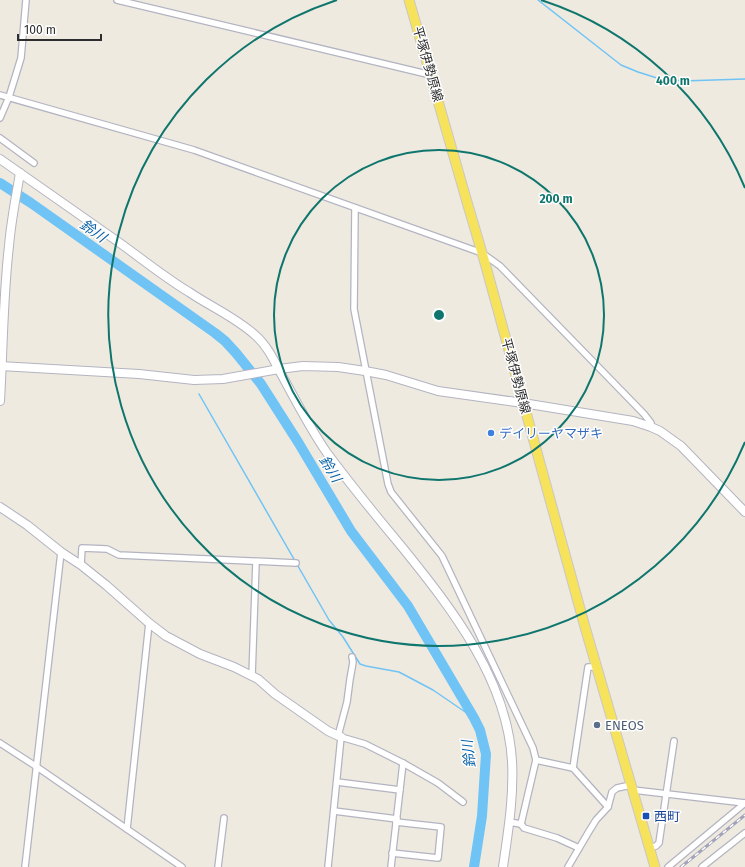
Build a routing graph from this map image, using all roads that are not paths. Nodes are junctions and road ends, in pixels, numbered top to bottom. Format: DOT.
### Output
graph roads {
  1 [pos="26,0"];
  2 [pos="117,0"];
  3 [pos="410,0"];
  4 [pos="431,75"];
  5 [pos="0,95"];
  6 [pos="9,97"];
  7 [pos="0,118"];
  8 [pos="0,138"];
  9 [pos="0,159"];
  10 [pos="34,163"];
  11 [pos="20,175"];
  12 [pos="355,208"];
  13 [pos="482,253"];
  14 [pos="3,283"];
  15 [pos="1,366"];
  16 [pos="275,370"];
  17 [pos="365,371"];
  18 [pos="0,401"];
  19 [pos="523,403"];
  20 [pos="651,427"];
  21 [pos="0,507"];
  22 [pos="745,512"];
  23 [pos="61,552"];
  24 [pos="256,562"];
  25 [pos="296,563"];
  26 [pos="81,565"];
  27 [pos="149,623"];
  28 [pos="352,657"];
  29 [pos="597,667"];
  30 [pos="252,676"];
  31 [pos="340,737"];
  32 [pos="674,741"];
  33 [pos="0,743"];
  34 [pos="536,760"];
  35 [pos="403,763"];
  36 [pos="37,767"];
  37 [pos="573,768"];
  38 [pos="337,782"];
  39 [pos="632,787"];
  40 [pos="400,790"];
  41 [pos="666,793"];
  42 [pos="463,802"];
  43 [pos="745,803"];
  44 [pos="608,807"];
  45 [pos="334,812"];
  46 [pos="224,818"];
  47 [pos="396,820"];
  48 [pos="509,822"];
  49 [pos="521,824"];
  50 [pos="127,829"];
  51 [pos="745,833"];
  52 [pos="579,848"];
  53 [pos="650,848"];
  54 [pos="392,853"];
  55 [pos="25,867"];
  56 [pos="182,867"];
  57 [pos="218,867"];
  58 [pos="328,867"];
  59 [pos="391,867"];
  60 [pos="503,867"];
  61 [pos="568,867"];
  62 [pos="655,867"];
  63 [pos="668,867"];
  64 [pos="702,867"];
  1 -- 6 [label="street"];
  2 -- 4 [label="street"];
  3 -- 4 [label="main road, 平塚伊勢原線"];
  4 -- 13 [label="main road, 平塚伊勢原線"];
  5 -- 6 [label="street"];
  6 -- 7 [label="street"];
  6 -- 12 [label="street"];
  8 -- 10 [label="street"];
  9 -- 11 [label="street"];
  11 -- 14 [label="street"];
  11 -- 16 [label="street"];
  12 -- 13 [label="street"];
  12 -- 17 [label="street"];
  13 -- 19 [label="main road, 平塚伊勢原線"];
  13 -- 20 [label="street"];
  14 -- 15 [label="street"];
  15 -- 16 [label="street"];
  15 -- 18 [label="street"];
  16 -- 17 [label="street"];
  16 -- 48 [label="street"];
  17 -- 19 [label="street"];
  17 -- 34 [label="street"];
  19 -- 20 [label="street"];
  19 -- 29 [label="main road, 平塚伊勢原線"];
  20 -- 22 [label="street"];
  21 -- 23 [label="street"];
  23 -- 26 [label="street"];
  23 -- 36 [label="street"];
  24 -- 25 [label="street"];
  24 -- 26 [label="street"];
  24 -- 30 [label="street"];
  26 -- 27 [label="street"];
  27 -- 30 [label="street"];
  27 -- 50 [label="street"];
  28 -- 31 [label="street"];
  29 -- 37 [label="street"];
  29 -- 39 [label="main road, 平塚伊勢原線"];
  30 -- 31 [label="street"];
  31 -- 35 [label="street"];
  31 -- 38 [label="street"];
  32 -- 41 [label="street"];
  33 -- 36 [label="street"];
  34 -- 37 [label="street"];
  34 -- 49 [label="street"];
  35 -- 40 [label="street"];
  35 -- 42 [label="street"];
  36 -- 50 [label="street"];
  36 -- 55 [label="street"];
  37 -- 44 [label="street"];
  38 -- 40 [label="street"];
  38 -- 45 [label="street"];
  39 -- 41 [label="street"];
  39 -- 44 [label="street"];
  39 -- 53 [label="main road, 平塚伊勢原線"];
  40 -- 47 [label="street"];
  41 -- 43 [label="street"];
  41 -- 53 [label="street"];
  43 -- 63 [label="street"];
  44 -- 52 [label="street"];
  45 -- 47 [label="street"];
  45 -- 58 [label="street"];
  46 -- 57 [label="street"];
  47 -- 54 [label="street"];
  47 -- 54 [label="street"];
  48 -- 49 [label="street"];
  48 -- 60 [label="street"];
  49 -- 52 [label="street"];
  50 -- 56 [label="street"];
  51 -- 64 [label="street"];
  52 -- 61 [label="street"];
  53 -- 62 [label="main road, 平塚伊勢原線"];
  54 -- 59 [label="street"];
}
